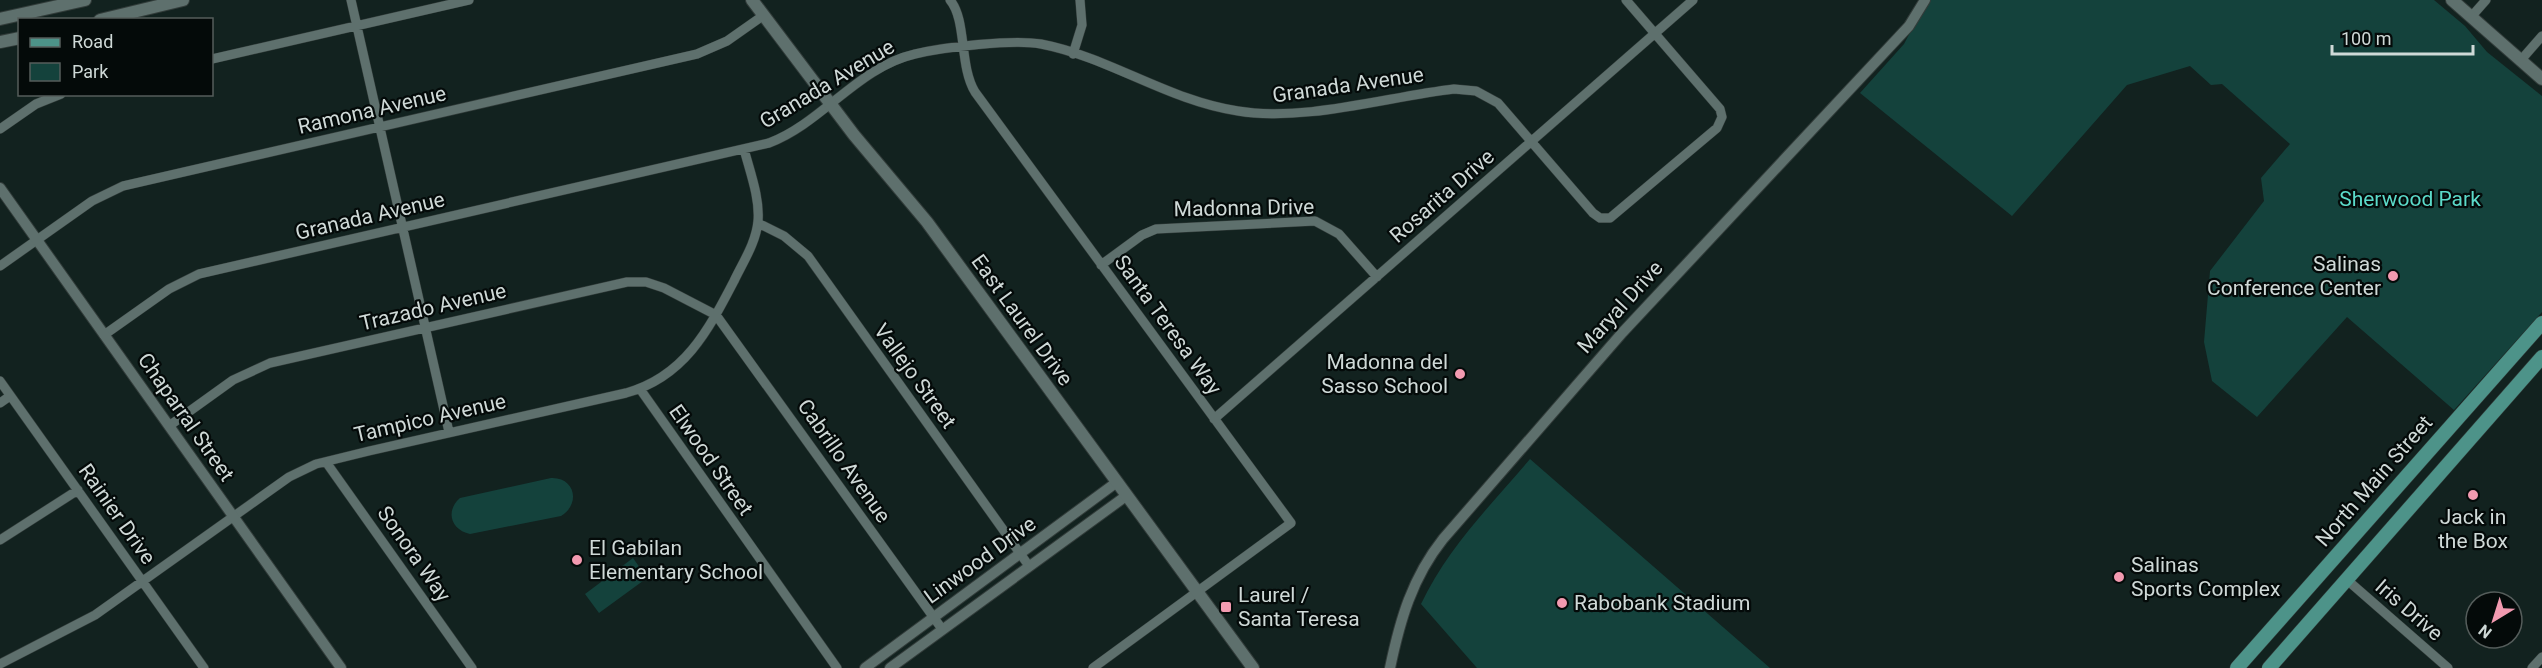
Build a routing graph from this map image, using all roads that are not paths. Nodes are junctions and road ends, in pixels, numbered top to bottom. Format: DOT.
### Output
graph roads {
  1 [pos="85,0"];
  2 [pos="183,0"];
  3 [pos="351,0"];
  4 [pos="469,0"];
  5 [pos="752,0"];
  6 [pos="950,0"];
  7 [pos="1080,0"];
  8 [pos="1626,0"];
  9 [pos="1693,0"];
  10 [pos="1924,0"];
  11 [pos="2452,0"];
  12 [pos="2486,0"];
  13 [pos="764,15"];
  14 [pos="2471,17"];
  15 [pos="108,18"];
  16 [pos="0,19"];
  17 [pos="357,26"];
  18 [pos="1654,34"];
  19 [pos="2542,36"];
  20 [pos="18,38"];
  21 [pos="0,42"];
  22 [pos="963,48"];
  23 [pos="1073,54"];
  24 [pos="213,59"];
  25 [pos="2521,60"];
  26 [pos="2542,79"];
  27 [pos="55,96"];
  28 [pos="831,105"];
  29 [pos="380,126"];
  30 [pos="0,129"];
  31 [pos="1532,141"];
  32 [pos="744,149"];
  33 [pos="0,188"];
  34 [pos="758,223"];
  35 [pos="403,227"];
  36 [pos="37,240"];
  37 [pos="1101,265"];
  38 [pos="0,266"];
  39 [pos="1377,277"];
  40 [pos="716,315"];
  41 [pos="2542,322"];
  42 [pos="426,327"];
  43 [pos="104,335"];
  44 [pos="2542,357"];
  45 [pos="0,381"];
  46 [pos="640,389"];
  47 [pos="10,396"];
  48 [pos="0,403"];
  49 [pos="1215,420"];
  50 [pos="169,426"];
  51 [pos="449,432"];
  52 [pos="326,462"];
  53 [pos="1117,482"];
  54 [pos="78,490"];
  55 [pos="1126,496"];
  56 [pos="233,517"];
  57 [pos="0,540"];
  58 [pos="1021,554"];
  59 [pos="1029,566"];
  60 [pos="2346,579"];
  61 [pos="143,581"];
  62 [pos="1197,591"];
  63 [pos="934,618"];
  64 [pos="942,629"];
  65 [pos="2542,657"];
  66 [pos="0,664"];
  67 [pos="204,668"];
  68 [pos="341,668"];
  69 [pos="472,668"];
  70 [pos="837,668"];
  71 [pos="865,668"];
  72 [pos="890,668"];
  73 [pos="1093,668"];
  74 [pos="1253,668"];
  75 [pos="1390,668"];
  76 [pos="2237,668"];
  77 [pos="2268,668"];
  78 [pos="2448,668"];
  79 [pos="2532,668"];
  1 -- 16 [label="main road"];
  2 -- 15 [label="main road"];
  3 -- 17 [label="street"];
  4 -- 17 [label="street"];
  5 -- 13 [label="main road, East Laurel Drive"];
  6 -- 22 [label="street, Santa Teresa Way"];
  7 -- 23 [label="street"];
  8 -- 18 [label="street"];
  9 -- 18 [label="street, Rosarita Drive"];
  10 -- 75 [label="street, Maryal Drive"];
  11 -- 14 [label="main road"];
  12 -- 14 [label="street"];
  13 -- 28 [label="main road, East Laurel Drive"];
  13 -- 29 [label="street, Ramona Avenue"];
  14 -- 25 [label="main road"];
  17 -- 24 [label="street"];
  17 -- 29 [label="street"];
  18 -- 31 [label="street, Rosarita Drive"];
  18 -- 31 [label="street, Granada Avenue"];
  19 -- 25 [label="street"];
  20 -- 21 [label="main road"];
  22 -- 23 [label="street, Granada Avenue"];
  22 -- 28 [label="street, Granada Avenue"];
  22 -- 37 [label="street, Santa Teresa Way"];
  23 -- 31 [label="street, Granada Avenue"];
  25 -- 26 [label="main road"];
  27 -- 30 [label="street"];
  28 -- 32 [label="street, Granada Avenue"];
  28 -- 53 [label="main road, East Laurel Drive"];
  29 -- 35 [label="street"];
  29 -- 36 [label="street, Ramona Avenue"];
  31 -- 39 [label="street, Rosarita Drive"];
  32 -- 34 [label="street, Tampico Avenue"];
  32 -- 35 [label="street, Granada Avenue"];
  33 -- 36 [label="street, Chaparral Street"];
  34 -- 40 [label="street, Tampico Avenue"];
  34 -- 58 [label="street, Vallejo Street"];
  35 -- 42 [label="street"];
  35 -- 43 [label="street, Granada Avenue"];
  36 -- 38 [label="street, Ramona Avenue"];
  36 -- 43 [label="street, Chaparral Street"];
  37 -- 39 [label="street, Madonna Drive"];
  37 -- 49 [label="street, Santa Teresa Way"];
  39 -- 49 [label="street, Rosarita Drive"];
  40 -- 42 [label="street, Trazado Avenue"];
  40 -- 46 [label="street, Tampico Avenue"];
  40 -- 63 [label="street, Cabrillo Avenue"];
  41 -- 76 [label="main road, North Main Street"];
  42 -- 50 [label="street, Trazado Avenue"];
  42 -- 51 [label="street"];
  43 -- 50 [label="street, Chaparral Street"];
  44 -- 60 [label="main road, North Main Street"];
  45 -- 47 [label="street, Rainier Drive"];
  46 -- 51 [label="street, Tampico Avenue"];
  46 -- 70 [label="street, Elwood Street"];
  47 -- 48 [label="street"];
  47 -- 54 [label="street, Rainier Drive"];
  49 -- 62 [label="street, Santa Teresa Way"];
  50 -- 56 [label="street, Chaparral Street"];
  51 -- 52 [label="street, Tampico Avenue"];
  52 -- 56 [label="street, Tampico Avenue"];
  52 -- 69 [label="street, Sonora Way"];
  53 -- 55 [label="main road, East Laurel Drive"];
  53 -- 58 [label="street, Linwood Drive"];
  54 -- 57 [label="street"];
  54 -- 61 [label="street, Rainier Drive"];
  55 -- 59 [label="street, Linwood Drive"];
  55 -- 62 [label="main road, East Laurel Drive"];
  56 -- 61 [label="street, Tampico Avenue"];
  56 -- 68 [label="street, Chaparral Street"];
  58 -- 59 [label="street, Vallejo Street"];
  58 -- 63 [label="street, Linwood Drive"];
  59 -- 64 [label="street, Linwood Drive"];
  60 -- 77 [label="main road, North Main Street"];
  60 -- 78 [label="street, Iris Drive"];
  61 -- 66 [label="street, Tampico Avenue"];
  61 -- 67 [label="street, Rainier Drive"];
  62 -- 73 [label="street"];
  62 -- 74 [label="main road, East Laurel Drive"];
  63 -- 64 [label="street, Cabrillo Avenue"];
  63 -- 71 [label="street, Linwood Drive"];
  64 -- 72 [label="street, Linwood Drive"];
  65 -- 79 [label="street"];
}
